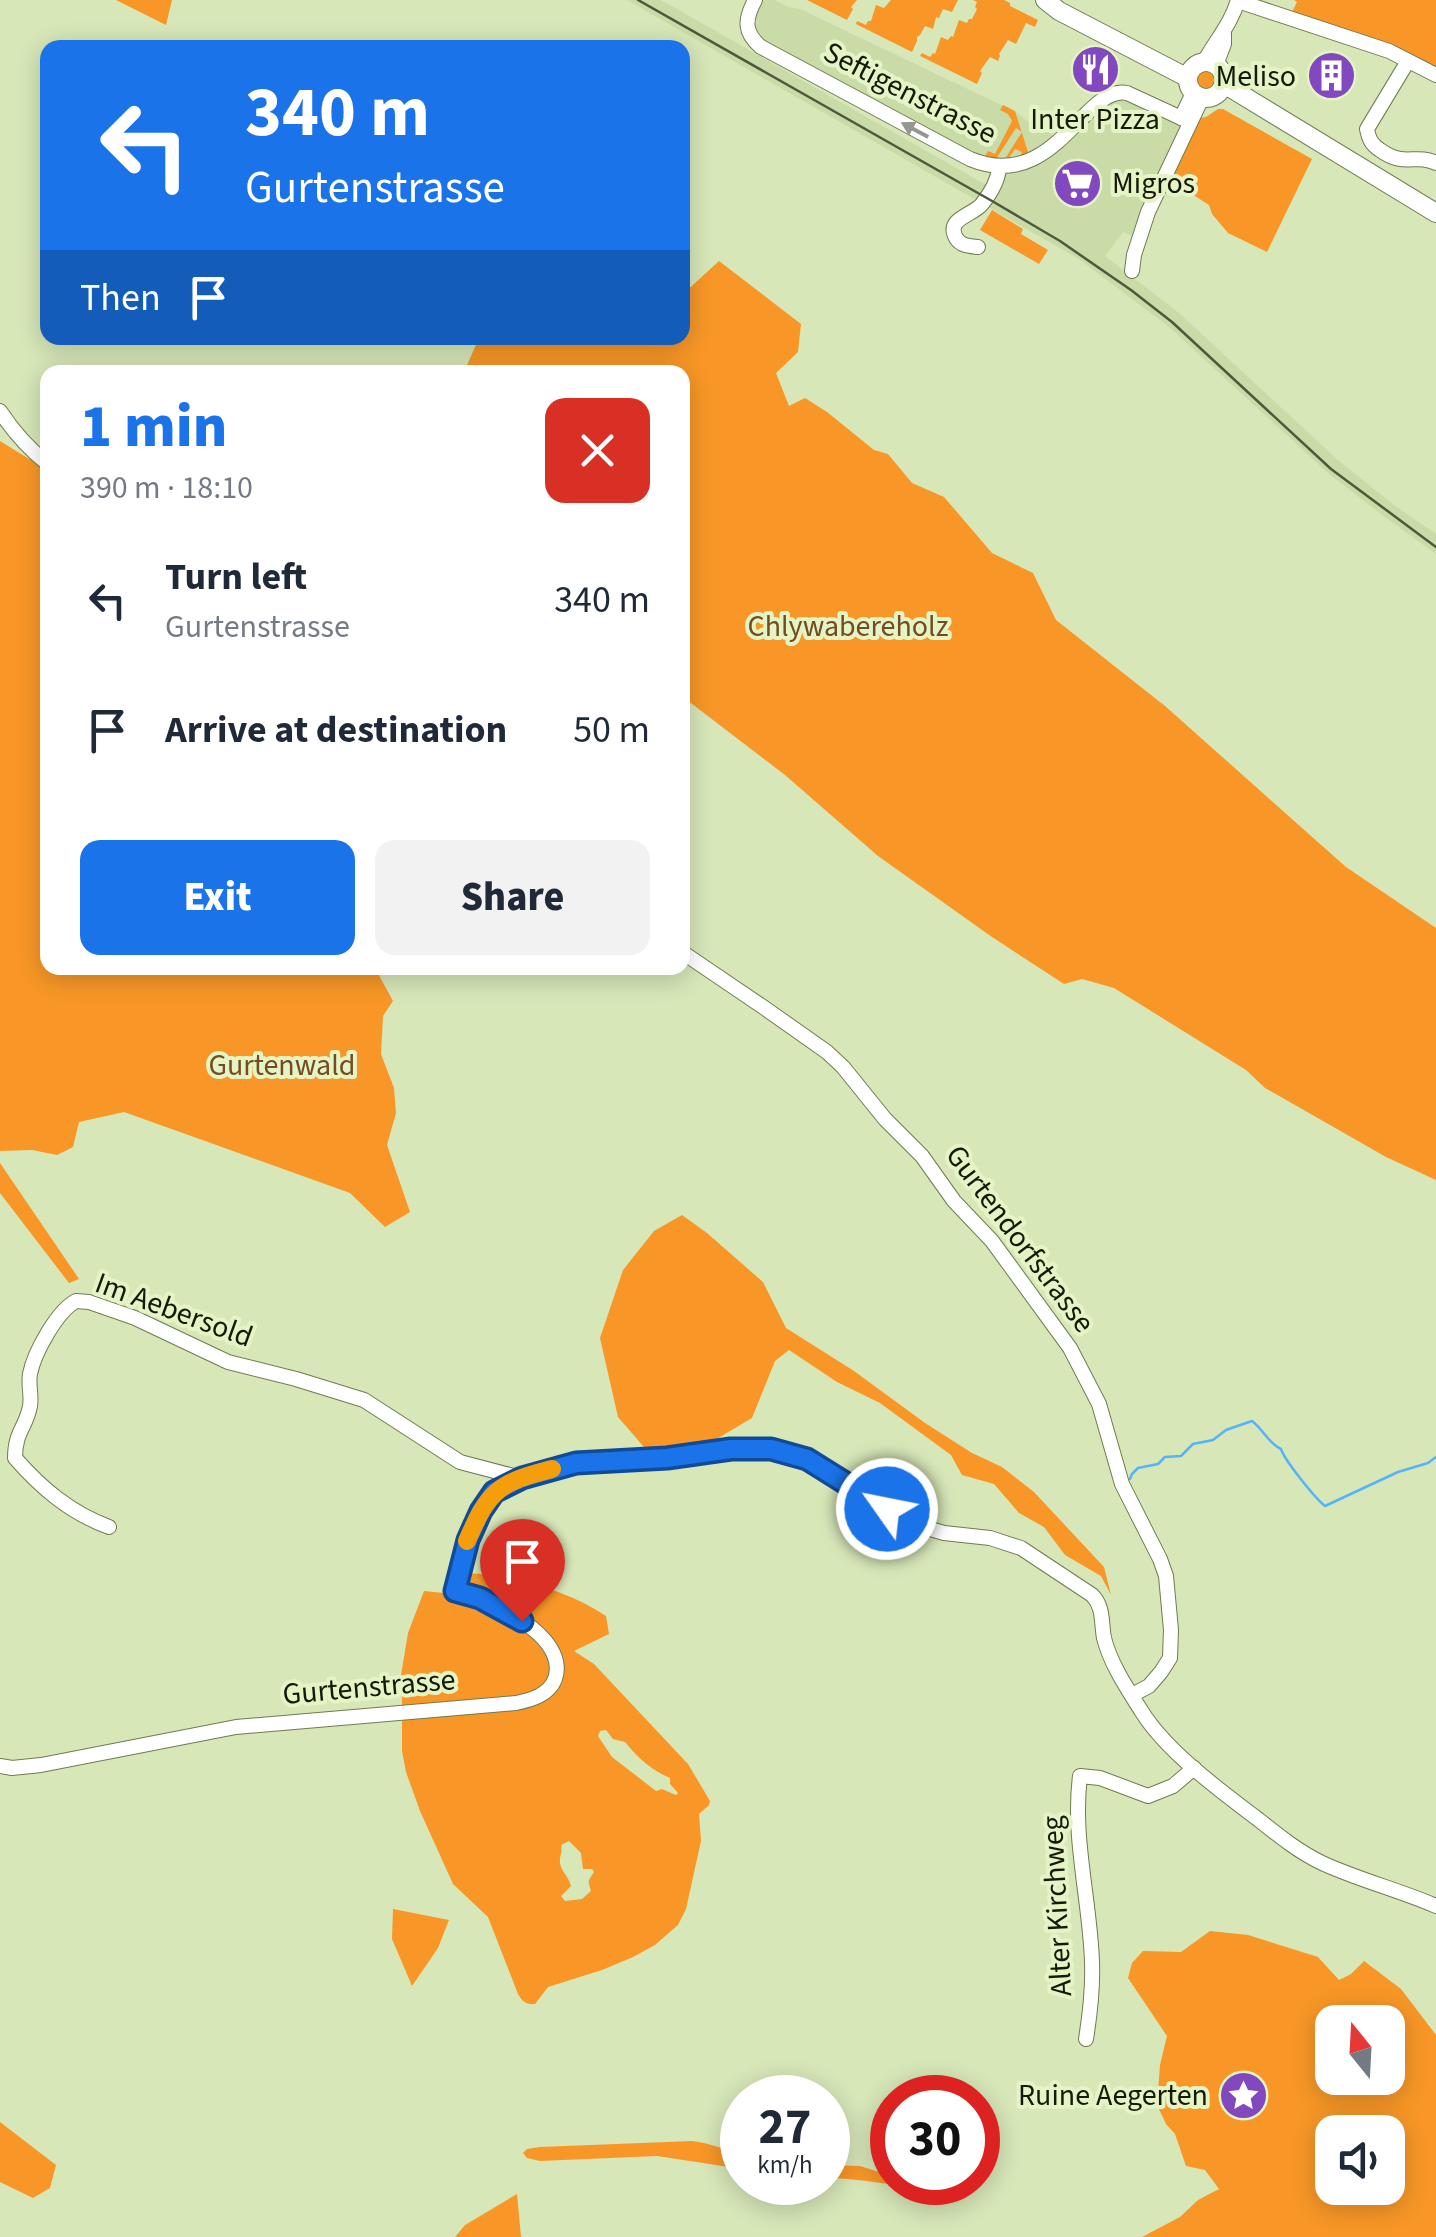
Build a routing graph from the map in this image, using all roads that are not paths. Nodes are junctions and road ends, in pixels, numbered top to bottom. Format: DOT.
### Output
graph roads {
  1 [pos="755,0"];
  2 [pos="1047,0"];
  3 [pos="1238,1"];
  4 [pos="1408,62"];
  5 [pos="1436,75"];
  6 [pos="1205,80"];
  7 [pos="1185,120"];
  8 [pos="1436,163"];
  9 [pos="999,168"];
  10 [pos="1436,213"];
  11 [pos="978,247"];
  12 [pos="1132,271"];
  13 [pos="0,411"];
  14 [pos="40,457"];
  15 [pos="690,957"];
  16 [pos="522,1478"];
  17 [pos="109,1527"];
  18 [pos="1132,1695"];
  19 [pos="0,1766"];
  20 [pos="1194,1768"];
  21 [pos="1436,1906"];
  22 [pos="1086,2040"];
  9 -- 1 [label="street, Seftigenstrasse, one-way"];
  2 -- 6 [label="main road"];
  3 -- 4 [label="street"];
  3 -- 6 [label="street"];
  4 -- 5 [label="street"];
  4 -- 8 [label="street"];
  6 -- 7 [label="street"];
  6 -- 10 [label="main road"];
  7 -- 9 [label="street, Seftigenstrasse"];
  7 -- 12 [label="street"];
  9 -- 11 [label="street"];
  13 -- 14 [label="street"];
  15 -- 18 [label="street, Gurtendorfstrasse"];
  16 -- 17 [label="street, Im Aebersold"];
  16 -- 18 [label="street, Gurtenstrasse"];
  16 -- 19 [label="street, Gurtenstrasse"];
  18 -- 20 [label="street, Gurtenstrasse"];
  20 -- 21 [label="street, Gurtenstrasse"];
  20 -- 22 [label="street, Alter Kirchweg"];
}
